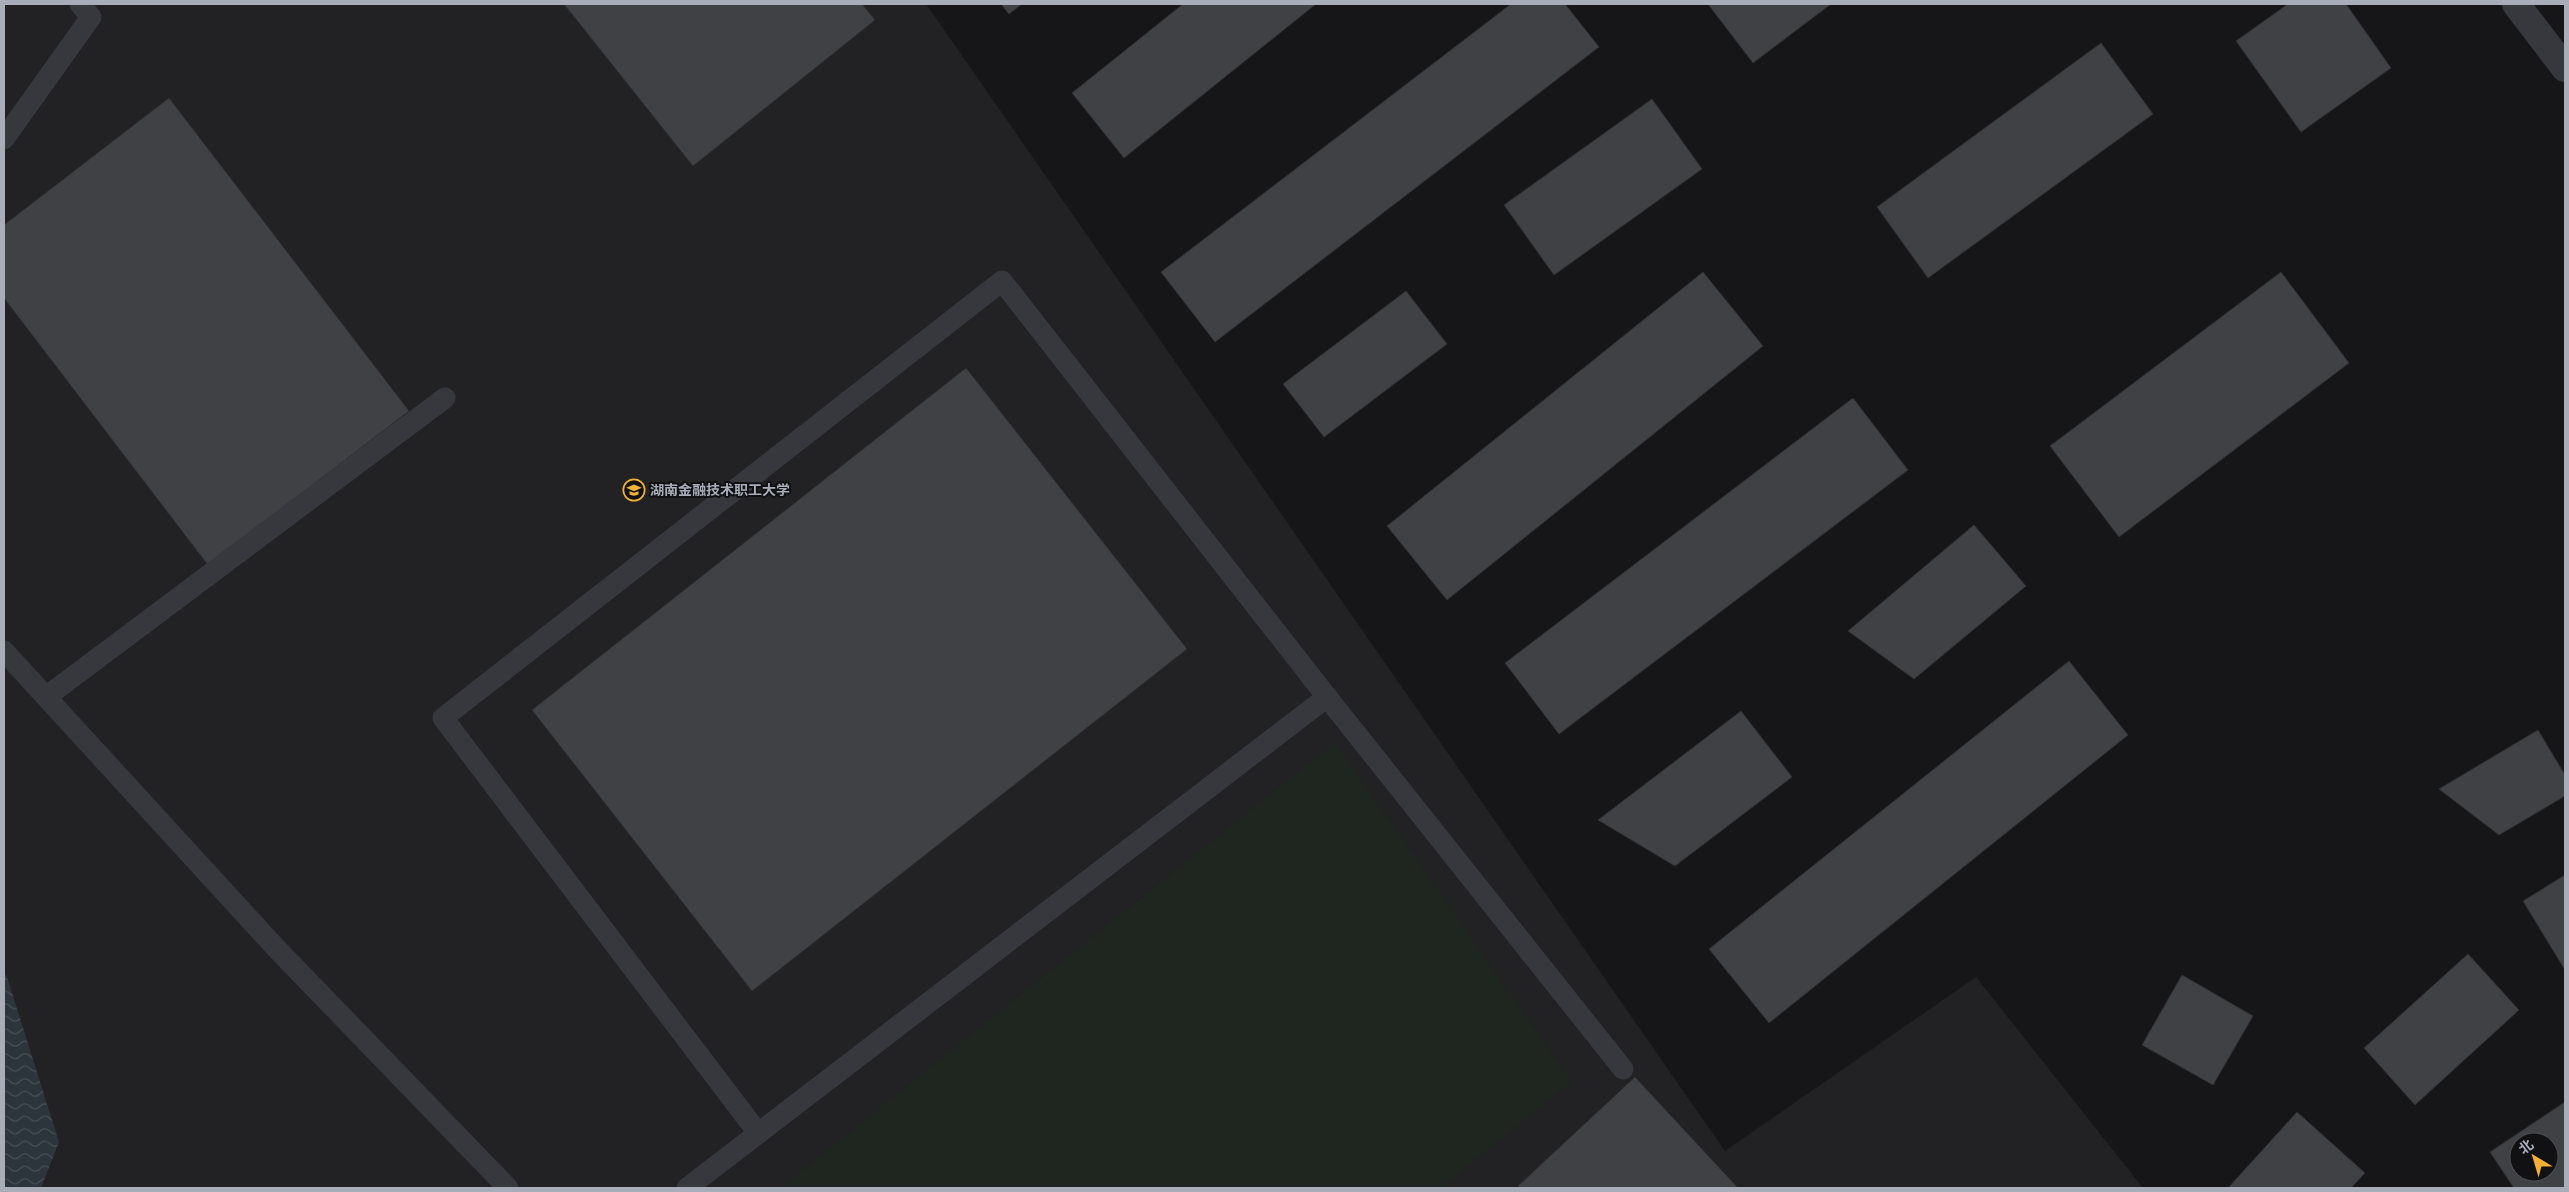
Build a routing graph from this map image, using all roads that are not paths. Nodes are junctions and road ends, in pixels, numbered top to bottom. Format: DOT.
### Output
graph roads {
  1 [pos="80,4"];
  2 [pos="2516,4"];
  3 [pos="2565,68"];
  4 [pos="4,139"];
  5 [pos="445,398"];
  6 [pos="4,651"];
  7 [pos="46,697"];
  8 [pos="1327,697"];
  9 [pos="1623,1069"];
  10 [pos="758,1133"];
  11 [pos="508,1188"];
  12 [pos="687,1188"];
  1 -- 4 [label="lane"];
  2 -- 3 [label="street"];
  5 -- 7 [label="lane"];
  6 -- 7 [label="lane"];
  7 -- 11 [label="lane"];
  8 -- 9 [label="lane"];
  8 -- 10 [label="lane"];
  8 -- 10 [label="lane"];
  10 -- 12 [label="lane"];
}
